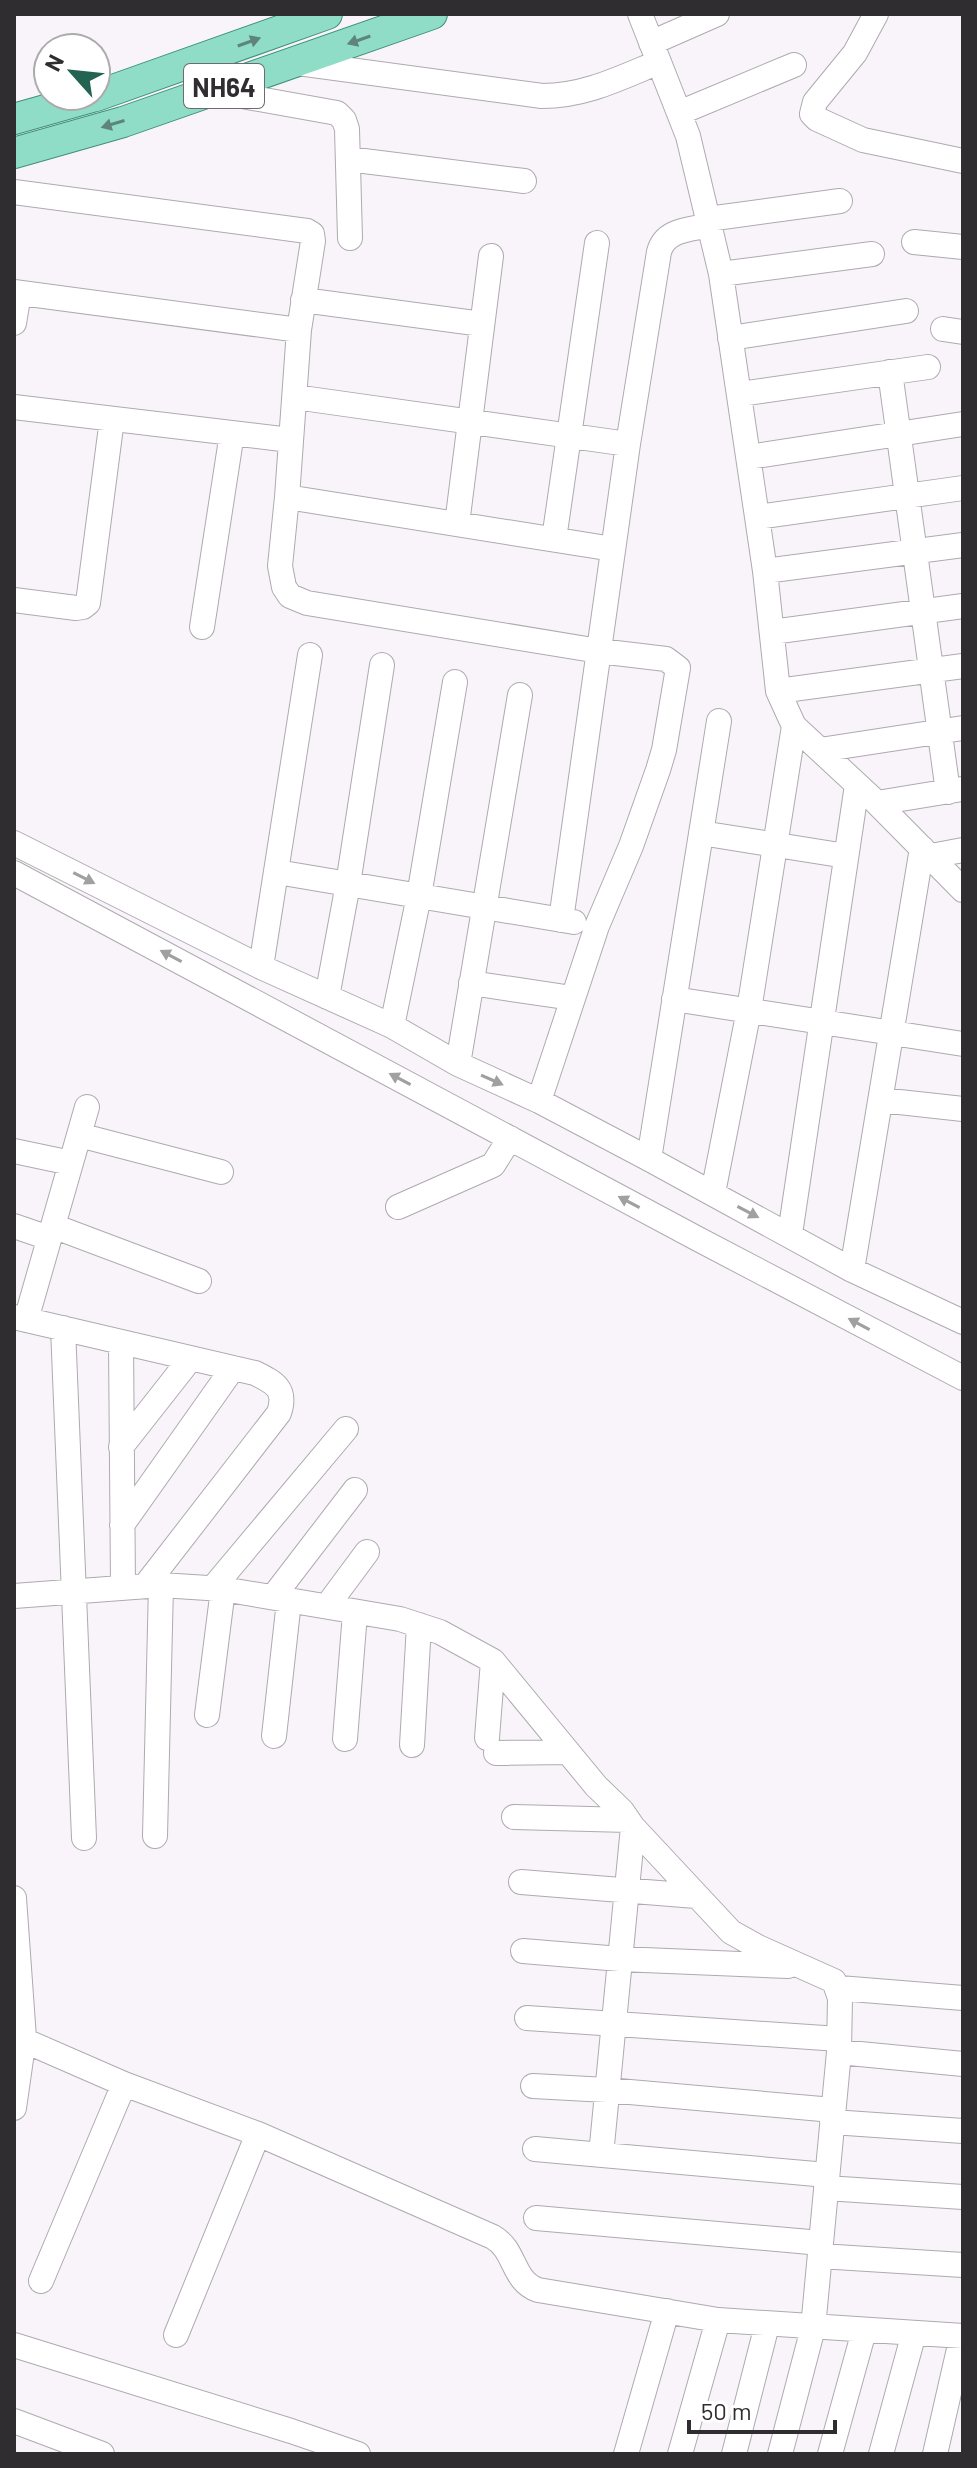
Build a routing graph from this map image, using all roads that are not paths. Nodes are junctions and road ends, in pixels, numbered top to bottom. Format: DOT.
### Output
graph roads {
  1 [pos="327,14"];
  2 [pos="432,14"];
  3 [pos="640,14"];
  4 [pos="717,14"];
  5 [pos="876,14"];
  6 [pos="655,52"];
  7 [pos="294,62"];
  8 [pos="794,65"];
  9 [pos="112,90"];
  10 [pos="212,91"];
  11 [pos="39,112"];
  12 [pos="679,113"];
  13 [pos="14,119"];
  14 [pos="14,153"];
  15 [pos="348,159"];
  16 [pos="963,161"];
  17 [pos="524,181"];
  18 [pos="14,192"];
  19 [pos="840,201"];
  20 [pos="709,222"];
  21 [pos="350,238"];
  22 [pos="914,242"];
  23 [pos="597,243"];
  24 [pos="962,243"];
  25 [pos="872,254"];
  26 [pos="491,256"];
  27 [pos="721,274"];
  28 [pos="16,293"];
  29 [pos="303,300"];
  30 [pos="906,311"];
  31 [pos="14,323"];
  32 [pos="482,324"];
  33 [pos="299,330"];
  34 [pos="730,338"];
  35 [pos="928,367"];
  36 [pos="890,372"];
  37 [pos="740,394"];
  38 [pos="295,397"];
  39 [pos="14,407"];
  40 [pos="112,419"];
  41 [pos="470,422"];
  42 [pos="963,424"];
  43 [pos="232,433"];
  44 [pos="899,434"];
  45 [pos="568,436"];
  46 [pos="290,440"];
  47 [pos="628,444"];
  48 [pos="749,457"];
  49 [pos="963,488"];
  50 [pos="907,496"];
  51 [pos="287,497"];
  52 [pos="758,517"];
  53 [pos="457,524"];
  54 [pos="554,539"];
  55 [pos="963,545"];
  56 [pos="613,549"];
  57 [pos="915,551"];
  58 [pos="765,571"];
  59 [pos="14,600"];
  60 [pos="963,606"];
  61 [pos="923,612"];
  62 [pos="202,627"];
  63 [pos="772,632"];
  64 [pos="599,651"];
  65 [pos="310,655"];
  66 [pos="382,665"];
  67 [pos="963,666"];
  68 [pos="931,670"];
  69 [pos="455,682"];
  70 [pos="778,691"];
  71 [pos="520,695"];
  72 [pos="719,721"];
  73 [pos="794,726"];
  74 [pos="951,729"];
  75 [pos="820,750"];
  76 [pos="857,785"];
  77 [pos="955,790"];
  78 [pos="877,803"];
  79 [pos="701,833"];
  80 [pos="14,843"];
  81 [pos="775,846"];
  82 [pos="963,850"];
  83 [pos="926,852"];
  84 [pos="846,856"];
  85 [pos="277,872"];
  86 [pos="14,873"];
  87 [pos="348,884"];
  88 [pos="958,884"];
  89 [pos="419,896"];
  90 [pos="484,907"];
  91 [pos="561,920"];
  92 [pos="597,926"];
  93 [pos="261,967"];
  94 [pos="471,983"];
  95 [pos="327,997"];
  96 [pos="572,998"];
  97 [pos="674,999"];
  98 [pos="749,1010"];
  99 [pos="820,1021"];
  100 [pos="392,1026"];
  101 [pos="892,1033"];
  102 [pos="963,1044"];
  103 [pos="458,1064"];
  104 [pos="881,1100"];
  105 [pos="539,1101"];
  106 [pos="87,1107"];
  107 [pos="963,1109"];
  108 [pos="79,1135"];
  109 [pos="510,1138"];
  110 [pos="14,1151"];
  111 [pos="649,1159"];
  112 [pos="71,1163"];
  113 [pos="221,1172"];
  114 [pos="713,1193"];
  115 [pos="398,1207"];
  116 [pos="14,1226"];
  117 [pos="51,1232"];
  118 [pos="790,1234"];
  119 [pos="852,1270"];
  120 [pos="199,1281"];
  121 [pos="20,1319"];
  122 [pos="963,1322"];
  123 [pos="63,1328"];
  124 [pos="121,1342"];
  125 [pos="191,1358"];
  126 [pos="233,1368"];
  127 [pos="963,1378"];
  128 [pos="346,1429"];
  129 [pos="121,1447"];
  130 [pos="355,1490"];
  131 [pos="122,1525"];
  132 [pos="367,1552"];
  133 [pos="143,1586"];
  134 [pos="218,1589"];
  135 [pos="74,1591"];
  136 [pos="14,1596"];
  137 [pos="281,1599"];
  138 [pos="327,1606"];
  139 [pos="355,1613"];
  140 [pos="419,1625"];
  141 [pos="493,1661"];
  142 [pos="207,1715"];
  143 [pos="274,1736"];
  144 [pos="345,1739"];
  145 [pos="412,1745"];
  146 [pos="568,1752"];
  147 [pos="514,1817"];
  148 [pos="630,1824"];
  149 [pos="155,1836"];
  150 [pos="84,1838"];
  151 [pos="521,1882"];
  152 [pos="627,1891"];
  153 [pos="696,1896"];
  154 [pos="14,1898"];
  155 [pos="523,1951"];
  156 [pos="620,1959"];
  157 [pos="805,1966"];
  158 [pos="839,1988"];
  159 [pos="963,1998"];
  160 [pos="527,2018"];
  161 [pos="613,2024"];
  162 [pos="19,2037"];
  163 [pos="839,2046"];
  164 [pos="963,2064"];
  165 [pos="124,2084"];
  166 [pos="533,2086"];
  167 [pos="607,2090"];
  168 [pos="14,2108"];
  169 [pos="832,2116"];
  170 [pos="963,2131"];
  171 [pos="258,2134"];
  172 [pos="535,2149"];
  173 [pos="601,2155"];
  174 [pos="826,2182"];
  175 [pos="963,2197"];
  176 [pos="536,2218"];
  177 [pos="820,2249"];
  178 [pos="963,2265"];
  179 [pos="41,2281"];
  180 [pos="667,2311"];
  181 [pos="718,2320"];
  182 [pos="767,2325"];
  183 [pos="813,2328"];
  184 [pos="864,2331"];
  185 [pos="914,2333"];
  186 [pos="176,2335"];
  187 [pos="962,2336"];
  188 [pos="14,2345"];
  189 [pos="14,2421"];
  190 [pos="59,2446"];
  191 [pos="102,2454"];
  192 [pos="358,2454"];
  193 [pos="626,2454"];
  194 [pos="680,2454"];
  195 [pos="734,2454"];
  196 [pos="780,2454"];
  197 [pos="830,2454"];
  198 [pos="881,2454"];
  199 [pos="935,2454"];
  9 -- 1 [label="main road, NH64, one-way"];
  2 -- 7 [label="main road, NH64, one-way"];
  3 -- 6 [label="street"];
  4 -- 6 [label="street"];
  5 -- 16 [label="street"];
  6 -- 7 [label="street"];
  6 -- 12 [label="street"];
  7 -- 10 [label="main road, NH64"];
  8 -- 12 [label="street"];
  10 -- 14 [label="main road, NH64, one-way"];
  10 -- 15 [label="street"];
  11 -- 13 [label="main road, NH64"];
  12 -- 20 [label="street"];
  15 -- 17 [label="street"];
  15 -- 21 [label="street"];
  18 -- 29 [label="street"];
  19 -- 20 [label="street"];
  20 -- 27 [label="street"];
  20 -- 47 [label="street"];
  22 -- 24 [label="street"];
  23 -- 45 [label="street"];
  25 -- 27 [label="street"];
  26 -- 32 [label="street"];
  27 -- 34 [label="street"];
  28 -- 31 [label="street"];
  28 -- 33 [label="street"];
  29 -- 32 [label="street"];
  29 -- 33 [label="street"];
  30 -- 34 [label="street"];
  32 -- 41 [label="street"];
  33 -- 38 [label="street"];
  34 -- 37 [label="street"];
  35 -- 36 [label="street"];
  36 -- 37 [label="street"];
  36 -- 44 [label="street"];
  37 -- 48 [label="street"];
  38 -- 41 [label="street"];
  38 -- 46 [label="street"];
  39 -- 40 [label="street"];
  40 -- 43 [label="street"];
  40 -- 59 [label="street"];
  41 -- 45 [label="street"];
  41 -- 53 [label="street"];
  42 -- 44 [label="street"];
  43 -- 46 [label="street"];
  43 -- 62 [label="street"];
  44 -- 48 [label="street"];
  44 -- 50 [label="street"];
  45 -- 47 [label="street"];
  45 -- 54 [label="street"];
  46 -- 51 [label="street"];
  47 -- 56 [label="street"];
  48 -- 52 [label="street"];
  49 -- 50 [label="street"];
  50 -- 52 [label="street"];
  50 -- 57 [label="street"];
  51 -- 53 [label="street"];
  51 -- 64 [label="street"];
  52 -- 58 [label="street"];
  53 -- 54 [label="street"];
  54 -- 56 [label="street"];
  55 -- 57 [label="street"];
  56 -- 64 [label="street"];
  57 -- 58 [label="street"];
  57 -- 61 [label="street"];
  58 -- 63 [label="street"];
  60 -- 61 [label="street"];
  61 -- 63 [label="street"];
  61 -- 68 [label="street"];
  63 -- 70 [label="street"];
  64 -- 91 [label="street"];
  64 -- 92 [label="street"];
  65 -- 85 [label="street"];
  66 -- 87 [label="street"];
  67 -- 68 [label="street"];
  68 -- 70 [label="street"];
  68 -- 74 [label="street"];
  69 -- 89 [label="street"];
  70 -- 73 [label="street"];
  71 -- 90 [label="street"];
  72 -- 79 [label="street"];
  73 -- 75 [label="street"];
  73 -- 81 [label="street"];
  74 -- 75 [label="street"];
  74 -- 77 [label="street"];
  75 -- 76 [label="street"];
  76 -- 78 [label="street"];
  76 -- 84 [label="street"];
  77 -- 78 [label="street"];
  78 -- 83 [label="street"];
  79 -- 81 [label="street"];
  79 -- 97 [label="street"];
  80 -- 93 [label="street, one-way"];
  81 -- 84 [label="street"];
  81 -- 98 [label="street"];
  82 -- 83 [label="street"];
  83 -- 88 [label="street"];
  83 -- 101 [label="street"];
  84 -- 99 [label="street"];
  85 -- 87 [label="street"];
  85 -- 93 [label="street"];
  109 -- 86 [label="street, one-way"];
  87 -- 89 [label="street"];
  87 -- 95 [label="street"];
  89 -- 90 [label="street"];
  89 -- 100 [label="street"];
  90 -- 91 [label="street"];
  90 -- 94 [label="street"];
  91 -- 92 [label="street"];
  92 -- 96 [label="street"];
  93 -- 95 [label="street"];
  94 -- 96 [label="street"];
  94 -- 103 [label="street"];
  95 -- 100 [label="street"];
  96 -- 105 [label="street"];
  97 -- 98 [label="street"];
  97 -- 111 [label="street"];
  98 -- 99 [label="street"];
  98 -- 114 [label="street"];
  99 -- 101 [label="street"];
  99 -- 118 [label="street"];
  100 -- 103 [label="street"];
  101 -- 102 [label="street"];
  101 -- 104 [label="street"];
  103 -- 105 [label="street, one-way"];
  104 -- 107 [label="street"];
  104 -- 119 [label="street"];
  105 -- 111 [label="street"];
  106 -- 108 [label="street"];
  108 -- 112 [label="street"];
  108 -- 113 [label="street"];
  109 -- 115 [label="street"];
  127 -- 109 [label="street, one-way"];
  110 -- 112 [label="street"];
  111 -- 114 [label="street"];
  112 -- 117 [label="street"];
  114 -- 118 [label="street, one-way"];
  116 -- 117 [label="street"];
  117 -- 120 [label="street"];
  117 -- 121 [label="street"];
  118 -- 119 [label="street"];
  119 -- 122 [label="street"];
  121 -- 123 [label="street"];
  123 -- 124 [label="street"];
  123 -- 135 [label="street"];
  124 -- 125 [label="street"];
  124 -- 129 [label="street"];
  125 -- 126 [label="street"];
  125 -- 129 [label="street"];
  126 -- 131 [label="street"];
  126 -- 133 [label="street"];
  128 -- 134 [label="street"];
  129 -- 131 [label="street"];
  130 -- 137 [label="street"];
  131 -- 133 [label="street"];
  132 -- 138 [label="street"];
  133 -- 134 [label="street"];
  133 -- 135 [label="street"];
  133 -- 149 [label="street"];
  134 -- 137 [label="street"];
  134 -- 142 [label="street"];
  135 -- 136 [label="street"];
  135 -- 150 [label="street"];
  137 -- 138 [label="street"];
  137 -- 143 [label="street"];
  138 -- 139 [label="street"];
  139 -- 140 [label="street"];
  139 -- 144 [label="street"];
  140 -- 141 [label="street"];
  140 -- 145 [label="street"];
  141 -- 146 [label="street"];
  141 -- 146 [label="street"];
  146 -- 148 [label="street"];
  147 -- 148 [label="street"];
  148 -- 152 [label="street"];
  148 -- 153 [label="street"];
  151 -- 152 [label="street"];
  152 -- 153 [label="street"];
  152 -- 156 [label="street"];
  153 -- 157 [label="street"];
  154 -- 162 [label="street"];
  155 -- 156 [label="street"];
  156 -- 157 [label="street"];
  156 -- 161 [label="street"];
  157 -- 158 [label="street"];
  158 -- 159 [label="street"];
  158 -- 163 [label="street"];
  160 -- 161 [label="street"];
  161 -- 163 [label="street"];
  161 -- 167 [label="street"];
  162 -- 165 [label="street"];
  162 -- 168 [label="street"];
  163 -- 164 [label="street"];
  163 -- 169 [label="street"];
  165 -- 171 [label="street"];
  165 -- 179 [label="street"];
  166 -- 167 [label="street"];
  167 -- 169 [label="street"];
  167 -- 173 [label="street"];
  169 -- 170 [label="street"];
  169 -- 174 [label="street"];
  171 -- 180 [label="street"];
  171 -- 186 [label="street"];
  172 -- 173 [label="street"];
  173 -- 174 [label="street"];
  174 -- 175 [label="street"];
  174 -- 177 [label="street"];
  176 -- 177 [label="street"];
  177 -- 178 [label="street"];
  177 -- 183 [label="street"];
  180 -- 181 [label="street"];
  180 -- 193 [label="street"];
  181 -- 182 [label="street"];
  181 -- 194 [label="street"];
  182 -- 183 [label="street"];
  182 -- 195 [label="street"];
  183 -- 184 [label="street"];
  183 -- 196 [label="street"];
  184 -- 185 [label="street"];
  184 -- 197 [label="street"];
  185 -- 187 [label="street"];
  185 -- 198 [label="street"];
  187 -- 199 [label="street"];
  188 -- 192 [label="street"];
  189 -- 190 [label="street"];
  190 -- 191 [label="street"];
}
